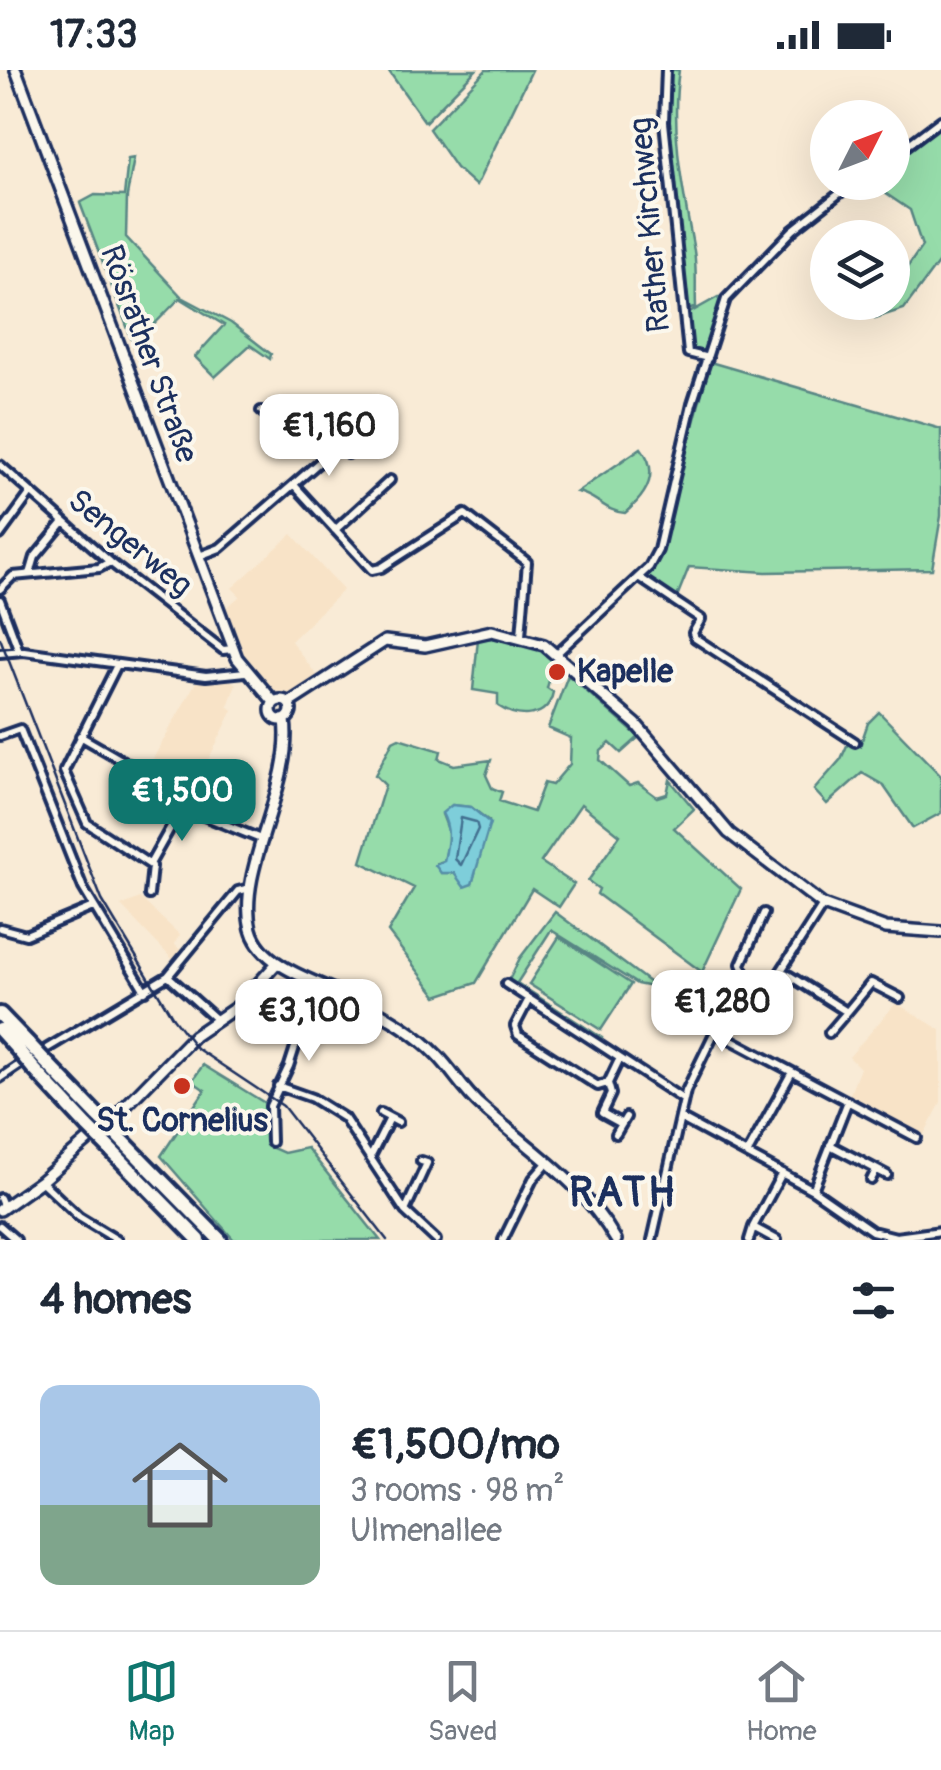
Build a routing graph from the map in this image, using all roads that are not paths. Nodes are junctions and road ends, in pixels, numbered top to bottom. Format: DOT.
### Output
graph roads {
  1 [pos="16,70"];
  2 [pos="666,70"];
  3 [pos="941,120"];
  4 [pos="910,143"];
  5 [pos="831,200"];
  6 [pos="708,358"];
  7 [pos="261,411"];
  8 [pos="340,445"];
  9 [pos="348,454"];
  10 [pos="0,465"];
  11 [pos="390,480"];
  12 [pos="295,486"];
  13 [pos="30,494"];
  14 [pos="64,522"];
  15 [pos="335,530"];
  16 [pos="0,535"];
  17 [pos="198,556"];
  18 [pos="110,562"];
  19 [pos="30,574"];
  20 [pos="640,578"];
  21 [pos="0,589"];
  22 [pos="0,600"];
  23 [pos="521,636"];
  24 [pos="233,649"];
  25 [pos="20,651"];
  26 [pos="0,653"];
  27 [pos="556,654"];
  28 [pos="117,665"];
  29 [pos="245,672"];
  30 [pos="274,702"];
  31 [pos="289,703"];
  32 [pos="285,720"];
  33 [pos="0,736"];
  34 [pos="80,736"];
  35 [pos="856,742"];
  36 [pos="182,807"];
  37 [pos="264,840"];
  38 [pos="150,864"];
  39 [pos="252,888"];
  40 [pos="149,895"];
  41 [pos="823,904"];
  42 [pos="93,907"];
  43 [pos="764,913"];
  44 [pos="0,928"];
  45 [pos="941,932"];
  46 [pos="277,963"];
  47 [pos="782,972"];
  48 [pos="168,976"];
  49 [pos="746,976"];
  50 [pos="317,980"];
  51 [pos="506,984"];
  52 [pos="144,991"];
  53 [pos="900,998"];
  54 [pos="528,1001"];
  55 [pos="847,1012"];
  56 [pos="0,1014"];
  57 [pos="217,1020"];
  58 [pos="0,1030"];
  59 [pos="714,1030"];
  60 [pos="829,1034"];
  61 [pos="24,1048"];
  62 [pos="618,1061"];
  63 [pos="792,1072"];
  64 [pos="0,1078"];
  65 [pos="608,1083"];
  66 [pos="278,1086"];
  67 [pos="684,1100"];
  68 [pos="848,1101"];
  69 [pos="381,1114"];
  70 [pos="680,1118"];
  71 [pos="616,1134"];
  72 [pos="109,1137"];
  73 [pos="917,1138"];
  74 [pos="271,1142"];
  75 [pos="830,1145"];
  76 [pos="747,1154"];
  77 [pos="371,1156"];
  78 [pos="421,1160"];
  79 [pos="549,1161"];
  80 [pos="876,1170"];
  81 [pos="782,1173"];
  82 [pos="887,1175"];
  83 [pos="871,1180"];
  84 [pos="41,1181"];
  85 [pos="813,1190"];
  86 [pos="1,1205"];
  87 [pos="404,1210"];
  88 [pos="0,1226"];
  89 [pos="753,1226"];
  90 [pos="941,1231"];
  91 [pos="16,1240"];
  92 [pos="117,1240"];
  93 [pos="200,1240"];
  94 [pos="220,1240"];
  95 [pos="436,1240"];
  96 [pos="503,1240"];
  97 [pos="616,1240"];
  98 [pos="652,1240"];
  99 [pos="749,1240"];
  100 [pos="777,1240"];
  1 -- 17 [label="main road, Rösrather Straße"];
  2 -- 6 [label="street, Rather Kirchweg"];
  3 -- 4 [label="street"];
  5 -- 6 [label="street"];
  6 -- 20 [label="street"];
  7 -- 8 [label="street"];
  8 -- 9 [label="street"];
  8 -- 12 [label="street"];
  10 -- 13 [label="street, Sengerweg"];
  11 -- 15 [label="street"];
  12 -- 15 [label="street"];
  12 -- 17 [label="street"];
  13 -- 14 [label="street, Sengerweg"];
  13 -- 16 [label="street"];
  14 -- 18 [label="street, Sengerweg"];
  14 -- 19 [label="street"];
  15 -- 23 [label="street"];
  17 -- 24 [label="main road, Rösrather Straße"];
  18 -- 19 [label="street"];
  18 -- 24 [label="street, Sengerweg"];
  19 -- 21 [label="street"];
  20 -- 27 [label="street"];
  20 -- 35 [label="street"];
  22 -- 25 [label="street"];
  23 -- 27 [label="main road"];
  23 -- 31 [label="main road"];
  24 -- 29 [label="main road, Rösrather Straße"];
  25 -- 26 [label="street"];
  25 -- 28 [label="street"];
  27 -- 41 [label="main road"];
  28 -- 29 [label="street"];
  28 -- 34 [label="street"];
  29 -- 30 [label="main road, Rösrather Straße"];
  30 -- 31 [label="main road"];
  30 -- 32 [label="main road, Rösrather Straße"];
  31 -- 32 [label="main road"];
  32 -- 37 [label="main road"];
  33 -- 42 [label="street"];
  34 -- 36 [label="street"];
  34 -- 38 [label="street"];
  36 -- 37 [label="street"];
  36 -- 38 [label="street"];
  37 -- 39 [label="main road"];
  38 -- 40 [label="street"];
  39 -- 46 [label="main road"];
  39 -- 48 [label="street"];
  41 -- 45 [label="main road"];
  41 -- 47 [label="street"];
  42 -- 44 [label="street"];
  42 -- 52 [label="street"];
  43 -- 49 [label="street"];
  46 -- 50 [label="main road"];
  46 -- 57 [label="main road"];
  47 -- 49 [label="street"];
  47 -- 55 [label="street"];
  48 -- 52 [label="street"];
  48 -- 57 [label="street"];
  49 -- 59 [label="street"];
  50 -- 66 [label="street"];
  50 -- 79 [label="main road"];
  51 -- 54 [label="street"];
  52 -- 64 [label="street"];
  53 -- 55 [label="street"];
  54 -- 62 [label="street"];
  54 -- 65 [label="street"];
  55 -- 60 [label="street"];
  56 -- 61 [label="highway"];
  57 -- 84 [label="main road"];
  58 -- 61 [label="highway"];
  59 -- 63 [label="street"];
  59 -- 67 [label="street"];
  61 -- 72 [label="highway, bridge"];
  62 -- 65 [label="street"];
  62 -- 67 [label="street"];
  63 -- 68 [label="street"];
  63 -- 76 [label="street"];
  65 -- 71 [label="street"];
  66 -- 74 [label="street"];
  66 -- 77 [label="street"];
  67 -- 70 [label="street"];
  68 -- 73 [label="street"];
  68 -- 75 [label="street"];
  69 -- 77 [label="street"];
  70 -- 76 [label="street"];
  70 -- 98 [label="street"];
  72 -- 93 [label="highway"];
  72 -- 94 [label="highway"];
  75 -- 80 [label="street"];
  75 -- 85 [label="street"];
  76 -- 81 [label="street"];
  77 -- 87 [label="street"];
  78 -- 87 [label="street"];
  79 -- 96 [label="street"];
  79 -- 97 [label="main road"];
  80 -- 82 [label="street"];
  80 -- 83 [label="street"];
  81 -- 85 [label="street"];
  81 -- 89 [label="street"];
  84 -- 86 [label="main road"];
  84 -- 92 [label="street"];
  85 -- 90 [label="street"];
  87 -- 95 [label="street"];
  88 -- 91 [label="street"];
  89 -- 99 [label="street"];
  89 -- 100 [label="street"];
}
